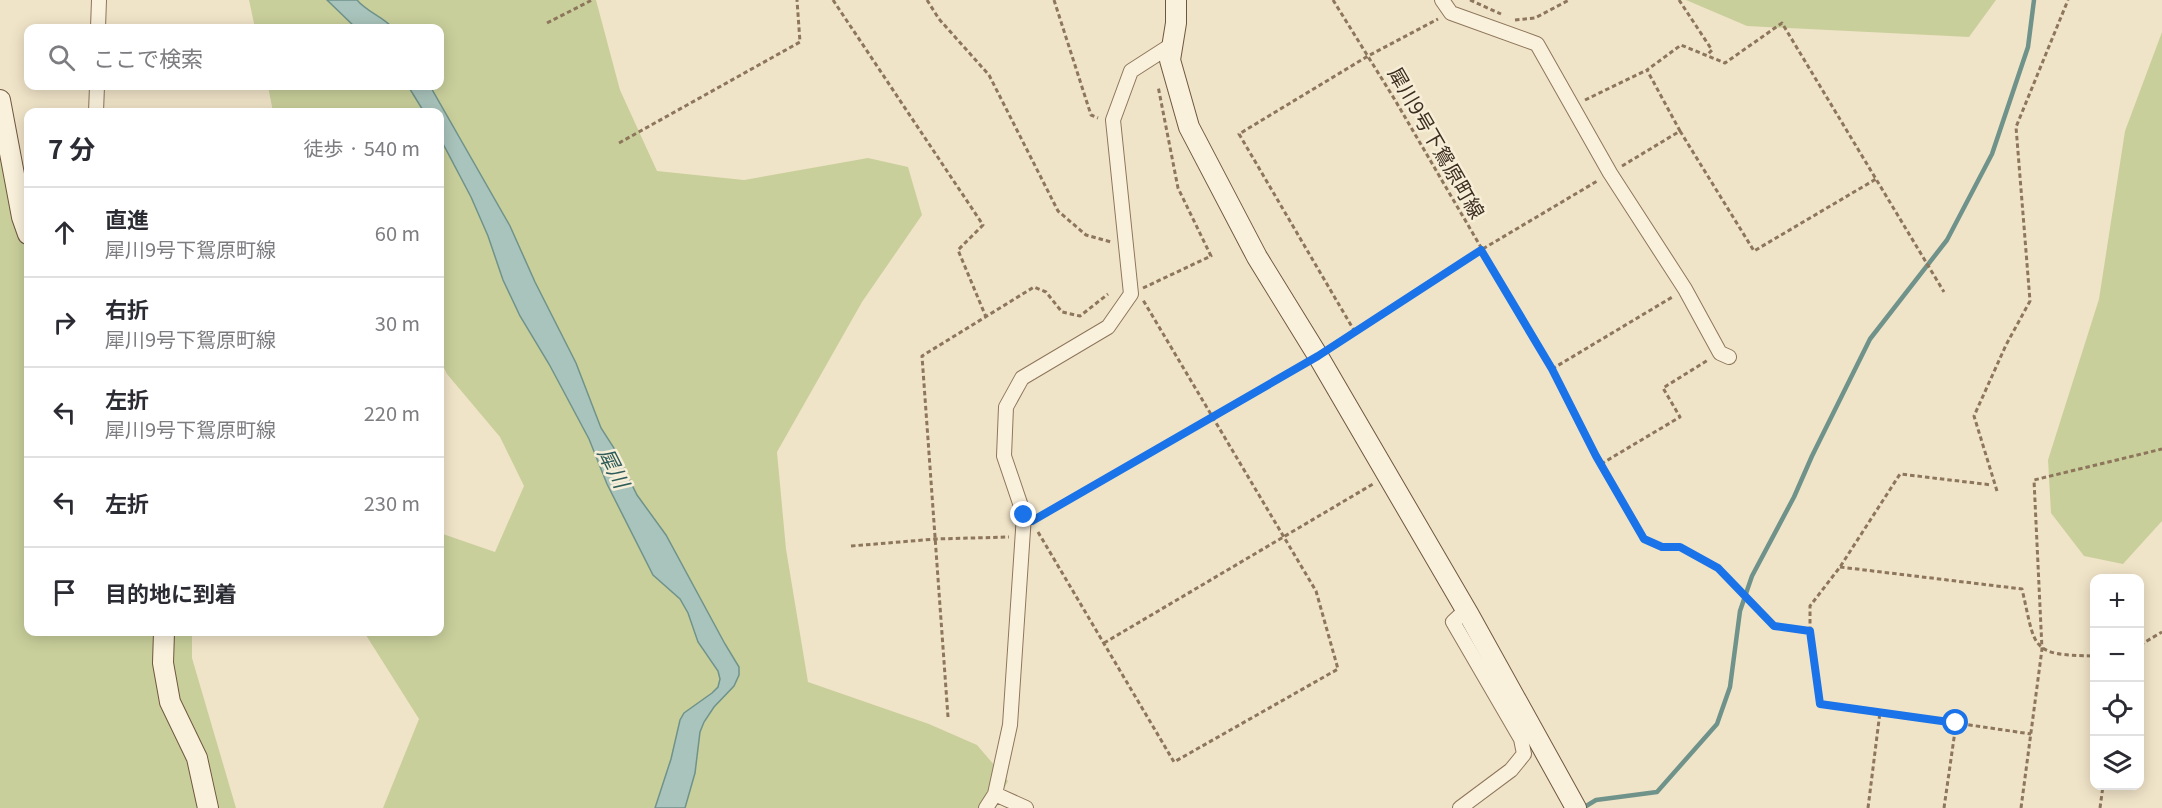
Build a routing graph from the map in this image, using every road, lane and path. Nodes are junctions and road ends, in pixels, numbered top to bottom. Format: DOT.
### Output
graph roads {
  1 [pos="99,0"];
  2 [pos="592,0"];
  3 [pos="797,0"];
  4 [pos="833,0"];
  5 [pos="927,0"];
  6 [pos="1054,0"];
  7 [pos="1176,0"];
  8 [pos="1333,0"];
  9 [pos="1442,0"];
  10 [pos="1470,0"];
  11 [pos="1569,0"];
  12 [pos="1679,0"];
  13 [pos="2068,0"];
  14 [pos="1451,13"];
  15 [pos="547,23"];
  16 [pos="98,24"];
  17 [pos="1173,44"];
  18 [pos="1707,55"];
  19 [pos="1368,56"];
  20 [pos="1647,70"];
  21 [pos="1156,76"];
  22 [pos="97,90"];
  23 [pos="0,100"];
  24 [pos="1573,107"];
  25 [pos="96,108"];
  26 [pos="1114,125"];
  27 [pos="1680,130"];
  28 [pos="619,143"];
  29 [pos="1610,173"];
  30 [pos="1876,179"];
  31 [pos="24,223"];
  32 [pos="1127,247"];
  33 [pos="1481,250"];
  34 [pos="1685,289"];
  35 [pos="1944,292"];
  36 [pos="1108,294"];
  37 [pos="1131,294"];
  38 [pos="986,317"];
  39 [pos="1355,332"];
  40 [pos="1724,355"];
  41 [pos="1318,356"];
  42 [pos="1552,369"];
  43 [pos="1212,416"];
  44 [pos="2162,449"];
  45 [pos="1601,464"];
  46 [pos="1387,476"];
  47 [pos="1992,484"];
  48 [pos="1997,491"];
  49 [pos="1028,518"];
  50 [pos="1023,537"];
  51 [pos="935,539"];
  52 [pos="851,546"];
  53 [pos="1840,567"];
  54 [pos="1468,613"];
  55 [pos="1810,631"];
  56 [pos="2162,632"];
  57 [pos="164,636"];
  58 [pos="2144,642"];
  59 [pos="1104,643"];
  60 [pos="2042,649"];
  61 [pos="2090,656"];
  62 [pos="1880,712"];
  63 [pos="948,717"];
  64 [pos="1956,723"];
  65 [pos="2031,734"];
  66 [pos="2102,790"];
  67 [pos="995,794"];
  68 [pos="208,808"];
  69 [pos="986,808"];
  70 [pos="1026,808"];
  71 [pos="1460,808"];
  72 [pos="1576,808"];
  73 [pos="1868,808"];
  74 [pos="1944,808"];
  75 [pos="2022,808"];
  76 [pos="2100,808"];
  1 -- 16 [label="street"];
  2 -- 15 [label="path"];
  3 -- 28 [label="path"];
  4 -- 38 [label="path"];
  5 -- 32 [label="path"];
  6 -- 26 [label="path"];
  7 -- 17 [label="street"];
  8 -- 19 [label="path, 犀川9号下鴛原町線"];
  9 -- 14 [label="street"];
  10 -- 11 [label="path"];
  12 -- 18 [label="path"];
  13 -- 48 [label="path"];
  14 -- 19 [label="path"];
  14 -- 24 [label="street"];
  17 -- 26 [label="street"];
  17 -- 41 [label="street"];
  18 -- 20 [label="path"];
  18 -- 30 [label="path"];
  19 -- 33 [label="path, 犀川9号下鴛原町線"];
  19 -- 39 [label="path"];
  20 -- 24 [label="path"];
  20 -- 27 [label="path"];
  21 -- 37 [label="path"];
  22 -- 25 [label="street"];
  23 -- 31 [label="street"];
  24 -- 29 [label="street"];
  26 -- 32 [label="street"];
  27 -- 29 [label="path"];
  27 -- 30 [label="path"];
  29 -- 33 [label="path"];
  29 -- 34 [label="street"];
  30 -- 35 [label="path"];
  32 -- 37 [label="street"];
  33 -- 39 [label="path"];
  33 -- 42 [label="path, 犀川9号下鴛原町線"];
  34 -- 40 [label="street"];
  34 -- 42 [label="path"];
  36 -- 38 [label="path"];
  37 -- 43 [label="path"];
  37 -- 49 [label="street"];
  38 -- 51 [label="path"];
  39 -- 41 [label="path"];
  40 -- 45 [label="path"];
  41 -- 43 [label="path"];
  41 -- 46 [label="street"];
  42 -- 45 [label="path, 犀川9号下鴛原町線"];
  43 -- 49 [label="path"];
  43 -- 59 [label="path"];
  44 -- 60 [label="path"];
  45 -- 55 [label="path, 犀川9号下鴛原町線"];
  46 -- 54 [label="street"];
  46 -- 59 [label="path"];
  47 -- 53 [label="path"];
  49 -- 50 [label="street"];
  49 -- 59 [label="path"];
  50 -- 51 [label="path"];
  50 -- 67 [label="street"];
  51 -- 52 [label="path"];
  51 -- 63 [label="path"];
  53 -- 55 [label="path"];
  53 -- 60 [label="path"];
  54 -- 71 [label="street"];
  54 -- 72 [label="street"];
  55 -- 62 [label="path"];
  56 -- 58 [label="path"];
  57 -- 68 [label="street"];
  60 -- 61 [label="path"];
  60 -- 65 [label="path"];
  62 -- 64 [label="path"];
  62 -- 73 [label="path"];
  64 -- 65 [label="path"];
  64 -- 74 [label="path"];
  65 -- 75 [label="path"];
  66 -- 76 [label="path"];
  67 -- 69 [label="street"];
  67 -- 70 [label="street"];
}
